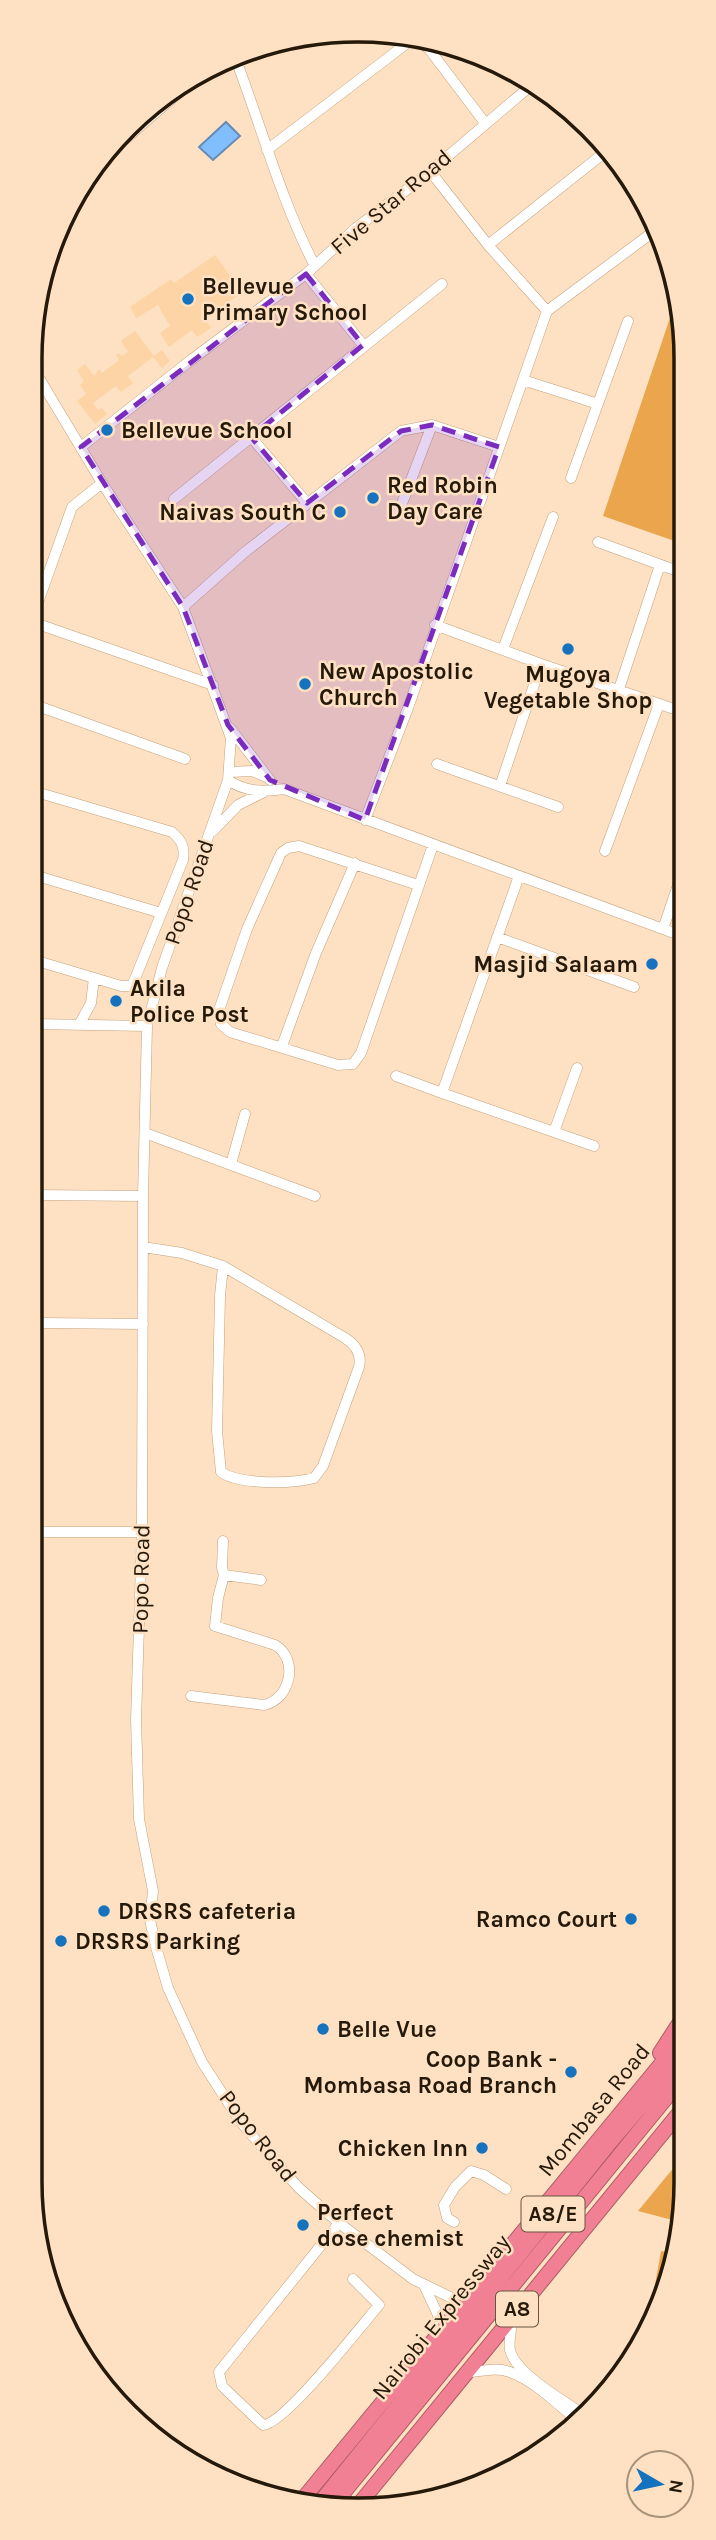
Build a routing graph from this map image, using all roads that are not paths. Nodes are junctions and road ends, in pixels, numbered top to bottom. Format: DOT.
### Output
graph roads {
  1 [pos="404,46"];
  2 [pos="430,51"];
  3 [pos="238,66"];
  4 [pos="526,90"];
  5 [pos="485,123"];
  6 [pos="267,150"];
  7 [pos="601,156"];
  8 [pos="430,171"];
  9 [pos="649,235"];
  10 [pos="488,245"];
  11 [pos="315,266"];
  12 [pos="306,274"];
  13 [pos="442,284"];
  14 [pos="547,311"];
  15 [pos="628,321"];
  16 [pos="363,345"];
  17 [pos="523,380"];
  18 [pos="42,383"];
  19 [pos="598,404"];
  20 [pos="432,425"];
  21 [pos="251,437"];
  22 [pos="81,447"];
  23 [pos="499,447"];
  24 [pos="571,478"];
  25 [pos="102,483"];
  26 [pos="174,499"];
  27 [pos="307,503"];
  28 [pos="398,513"];
  29 [pos="553,517"];
  30 [pos="598,542"];
  31 [pos="660,565"];
  32 [pos="674,570"];
  33 [pos="42,592"];
  34 [pos="183,607"];
  35 [pos="42,625"];
  36 [pos="435,625"];
  37 [pos="503,649"];
  38 [pos="541,664"];
  39 [pos="213,685"];
  40 [pos="619,689"];
  41 [pos="659,704"];
  42 [pos="42,708"];
  43 [pos="674,709"];
  44 [pos="228,725"];
  45 [pos="185,760"];
  46 [pos="437,764"];
  47 [pos="229,776"];
  48 [pos="270,780"];
  49 [pos="500,786"];
  50 [pos="284,789"];
  51 [pos="268,791"];
  52 [pos="43,794"];
  53 [pos="558,807"];
  54 [pos="365,820"];
  55 [pos="208,838"];
  56 [pos="433,845"];
  57 [pos="605,851"];
  58 [pos="355,863"];
  59 [pos="519,876"];
  60 [pos="42,878"];
  61 [pos="418,885"];
  62 [pos="674,897"];
  63 [pos="161,913"];
  64 [pos="663,929"];
  65 [pos="674,933"];
  66 [pos="497,937"];
  67 [pos="42,962"];
  68 [pos="94,978"];
  69 [pos="634,987"];
  70 [pos="42,1024"];
  71 [pos="79,1025"];
  72 [pos="147,1026"];
  73 [pos="282,1046"];
  74 [pos="577,1068"];
  75 [pos="397,1076"];
  76 [pos="442,1093"];
  77 [pos="245,1114"];
  78 [pos="554,1132"];
  79 [pos="145,1133"];
  80 [pos="594,1146"];
  81 [pos="231,1164"];
  82 [pos="42,1195"];
  83 [pos="143,1196"];
  84 [pos="315,1196"];
  85 [pos="144,1247"];
  86 [pos="223,1266"];
  87 [pos="42,1323"];
  88 [pos="143,1324"];
  89 [pos="42,1532"];
  90 [pos="142,1532"];
  91 [pos="223,1541"];
  92 [pos="224,1576"];
  93 [pos="261,1580"];
  94 [pos="191,1696"];
  95 [pos="674,2031"];
  96 [pos="674,2048"];
  97 [pos="674,2050"];
  98 [pos="674,2068"];
  99 [pos="674,2088"];
  100 [pos="674,2119"];
  101 [pos="608,2145"];
  102 [pos="585,2156"];
  103 [pos="506,2189"];
  104 [pos="454,2222"];
  105 [pos="339,2224"];
  106 [pos="485,2278"];
  107 [pos="353,2279"];
  108 [pos="424,2284"];
  109 [pos="513,2313"];
  110 [pos="433,2343"];
  111 [pos="465,2373"];
  112 [pos="545,2391"];
  113 [pos="576,2410"];
  114 [pos="571,2415"];
  115 [pos="307,2494"];
  116 [pos="325,2496"];
  117 [pos="340,2497"];
  118 [pos="364,2498"];
  1 -- 6 [label="street"];
  2 -- 5 [label="street"];
  3 -- 6 [label="street"];
  4 -- 5 [label="street, Five Star Road"];
  5 -- 8 [label="street, Five Star Road"];
  6 -- 11 [label="street"];
  7 -- 10 [label="street"];
  8 -- 10 [label="street"];
  8 -- 11 [label="street, Five Star Road"];
  9 -- 14 [label="street"];
  10 -- 14 [label="street"];
  11 -- 12 [label="street, Five Star Road"];
  12 -- 16 [label="street"];
  12 -- 22 [label="street, Five Star Road"];
  13 -- 16 [label="street"];
  14 -- 17 [label="street"];
  15 -- 19 [label="street"];
  16 -- 21 [label="street"];
  17 -- 19 [label="street"];
  17 -- 23 [label="street"];
  18 -- 22 [label="street"];
  19 -- 24 [label="street"];
  20 -- 23 [label="street"];
  20 -- 27 [label="street"];
  20 -- 28 [label="street"];
  21 -- 26 [label="street"];
  21 -- 27 [label="street"];
  22 -- 25 [label="street"];
  23 -- 36 [label="street"];
  25 -- 33 [label="street"];
  25 -- 34 [label="street"];
  27 -- 34 [label="street"];
  29 -- 37 [label="street"];
  30 -- 31 [label="street"];
  31 -- 32 [label="street"];
  31 -- 40 [label="street"];
  34 -- 39 [label="street"];
  35 -- 39 [label="street"];
  36 -- 37 [label="street"];
  36 -- 54 [label="street"];
  37 -- 38 [label="street"];
  38 -- 40 [label="street"];
  38 -- 49 [label="street"];
  39 -- 44 [label="street"];
  40 -- 41 [label="street"];
  41 -- 43 [label="street"];
  41 -- 57 [label="street"];
  42 -- 45 [label="street"];
  44 -- 47 [label="street, Popo Road"];
  44 -- 48 [label="street"];
  46 -- 49 [label="street"];
  47 -- 48 [label="street"];
  47 -- 51 [label="street"];
  47 -- 55 [label="street, Popo Road"];
  48 -- 50 [label="street"];
  49 -- 53 [label="street"];
  50 -- 51 [label="street"];
  50 -- 54 [label="street"];
  51 -- 55 [label="street"];
  52 -- 63 [label="street"];
  54 -- 56 [label="street"];
  55 -- 72 [label="street, Popo Road"];
  56 -- 59 [label="street"];
  56 -- 61 [label="street"];
  58 -- 61 [label="street"];
  58 -- 73 [label="street"];
  58 -- 73 [label="street"];
  59 -- 64 [label="street"];
  59 -- 66 [label="street"];
  60 -- 63 [label="street"];
  61 -- 73 [label="street"];
  62 -- 64 [label="street"];
  63 -- 68 [label="street"];
  64 -- 65 [label="street"];
  66 -- 69 [label="street"];
  66 -- 76 [label="street"];
  67 -- 68 [label="street"];
  68 -- 71 [label="street"];
  70 -- 71 [label="street"];
  71 -- 72 [label="street"];
  72 -- 79 [label="street, Popo Road"];
  74 -- 78 [label="street"];
  75 -- 76 [label="street"];
  76 -- 78 [label="street"];
  77 -- 81 [label="street"];
  78 -- 80 [label="street"];
  79 -- 81 [label="street"];
  79 -- 83 [label="street, Popo Road"];
  81 -- 84 [label="street"];
  82 -- 83 [label="street"];
  83 -- 85 [label="street, Popo Road"];
  85 -- 86 [label="street"];
  85 -- 88 [label="street, Popo Road"];
  86 -- 86 [label="street"];
  87 -- 88 [label="street"];
  88 -- 90 [label="street, Popo Road"];
  89 -- 90 [label="street"];
  90 -- 105 [label="street, Popo Road"];
  91 -- 92 [label="street"];
  92 -- 93 [label="street"];
  92 -- 94 [label="street"];
  95 -- 102 [label="highway"];
  96 -- 102 [label="highway, Mombasa Road / A8"];
  97 -- 101 [label="highway"];
  98 -- 101 [label="highway, Nairobi Expressway / A8/E"];
  99 -- 117 [label="highway, Nairobi Expressway / A8/E"];
  100 -- 109 [label="highway, A8"];
  101 -- 116 [label="highway, Nairobi Expressway / A8/E"];
  102 -- 106 [label="highway, Mombasa Road / A8"];
  103 -- 104 [label="street"];
  105 -- 107 [label="street"];
  105 -- 108 [label="street, Popo Road"];
  106 -- 108 [label="street, Popo Road"];
  106 -- 110 [label="highway, Mombasa Road / A8"];
  108 -- 110 [label="street"];
  109 -- 111 [label="highway, A8"];
  109 -- 112 [label="street"];
  110 -- 115 [label="highway, Mombasa Road / A8"];
  111 -- 112 [label="street"];
  111 -- 118 [label="highway, A8"];
  112 -- 113 [label="street"];
  112 -- 114 [label="street"];
}
